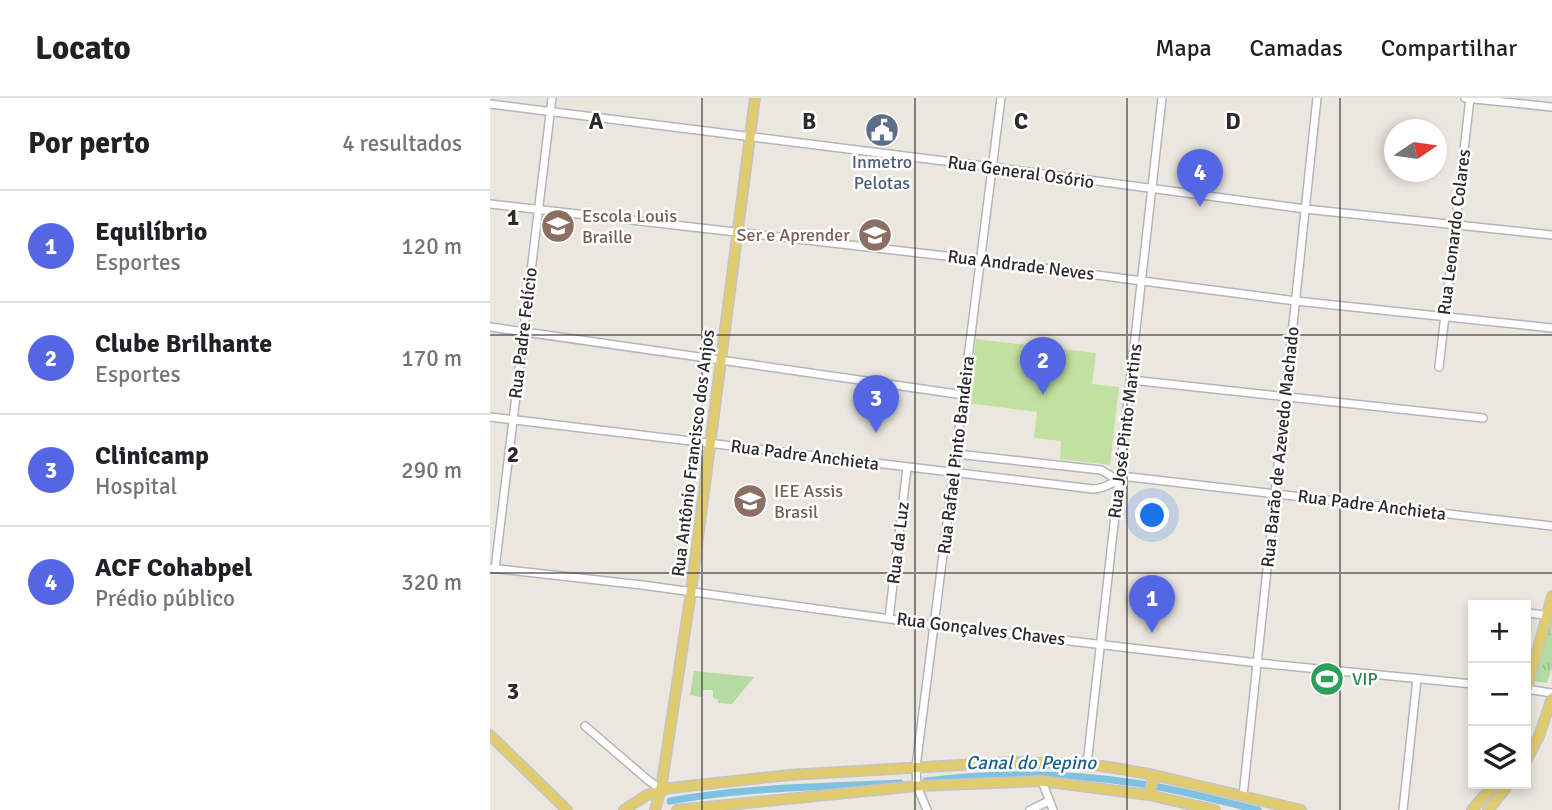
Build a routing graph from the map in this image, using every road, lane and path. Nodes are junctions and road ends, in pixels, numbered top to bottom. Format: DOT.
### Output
graph roads {
  1 [pos="552,98"];
  2 [pos="755,98"];
  3 [pos="1001,98"];
  4 [pos="1162,98"];
  5 [pos="1317,98"];
  6 [pos="1469,98"];
  7 [pos="490,104"];
  8 [pos="1552,107"];
  9 [pos="550,112"];
  10 [pos="750,138"];
  11 [pos="992,167"];
  12 [pos="1152,189"];
  13 [pos="490,204"];
  14 [pos="1305,209"];
  15 [pos="538,210"];
  16 [pos="1455,226"];
  17 [pos="737,232"];
  18 [pos="1552,235"];
  19 [pos="981,260"];
  20 [pos="1142,281"];
  21 [pos="1296,301"];
  22 [pos="1445,315"];
  23 [pos="490,327"];
  24 [pos="1552,328"];
  25 [pos="523,332"];
  26 [pos="721,360"];
  27 [pos="1438,367"];
  28 [pos="1131,380"];
  29 [pos="964,395"];
  30 [pos="1286,398"];
  31 [pos="490,417"];
  32 [pos="1483,418"];
  33 [pos="512,420"];
  34 [pos="710,443"];
  35 [pos="957,454"];
  36 [pos="907,468"];
  37 [pos="1101,470"];
  38 [pos="954,472"];
  39 [pos="1118,480"];
  40 [pos="1099,489"];
  41 [pos="1276,494"];
  42 [pos="1552,526"];
  43 [pos="493,569"];
  44 [pos="691,592"];
  45 [pos="1552,596"];
  46 [pos="1531,614"];
  47 [pos="1546,615"];
  48 [pos="889,618"];
  49 [pos="934,625"];
  50 [pos="1101,645"];
  51 [pos="1258,663"];
  52 [pos="1531,672"];
  53 [pos="1417,679"];
  54 [pos="1468,684"];
  55 [pos="1531,692"];
  56 [pos="1552,695"];
  57 [pos="585,726"];
  58 [pos="490,736"];
  59 [pos="1531,751"];
  60 [pos="1087,764"];
  61 [pos="916,766"];
  62 [pos="1153,776"];
  63 [pos="1042,781"];
  64 [pos="917,786"];
  65 [pos="661,789"];
  66 [pos="1490,789"];
  67 [pos="1505,789"];
  68 [pos="1149,792"];
  69 [pos="1243,796"];
  70 [pos="1049,801"];
  71 [pos="1199,809"];
  72 [pos="567,810"];
  73 [pos="624,810"];
  74 [pos="655,810"];
  75 [pos="677,810"];
  76 [pos="927,810"];
  77 [pos="1030,810"];
  78 [pos="1053,810"];
  79 [pos="1214,810"];
  80 [pos="1301,810"];
  81 [pos="1403,810"];
  82 [pos="1472,810"];
  83 [pos="1488,810"];
  1 -- 9 [label="street, Rua Padre Felício"];
  2 -- 10 [label="main road, Rua Antônio Francisco dos Anjos"];
  3 -- 11 [label="street, Rua Rafael Pinto Bandeira"];
  4 -- 12 [label="street, Rua José Pinto Martins"];
  5 -- 14 [label="street, Rua Barão de Azevedo Machado"];
  6 -- 8 [label="street"];
  6 -- 16 [label="street, Rua Leonardo Colares"];
  7 -- 9 [label="street, Rua General Osório"];
  9 -- 10 [label="street, Rua General Osório"];
  9 -- 15 [label="street, Rua Padre Felício"];
  10 -- 11 [label="street, Rua General Osório"];
  10 -- 17 [label="main road, Rua Antônio Francisco dos Anjos"];
  11 -- 12 [label="street, Rua General Osório"];
  11 -- 19 [label="street, Rua Rafael Pinto Bandeira"];
  12 -- 14 [label="street, Rua General Osório"];
  12 -- 20 [label="street, Rua José Pinto Martins"];
  13 -- 15 [label="street, Rua Andrade Neves"];
  14 -- 16 [label="street, Rua General Osório"];
  14 -- 21 [label="street, Rua Barão de Azevedo Machado"];
  15 -- 17 [label="street, Rua Andrade Neves"];
  15 -- 25 [label="street, Rua Padre Felício"];
  16 -- 18 [label="street, Rua General Osório"];
  16 -- 22 [label="street, Rua Leonardo Colares"];
  17 -- 19 [label="street, Rua Andrade Neves"];
  17 -- 26 [label="main road, Rua Antônio Francisco dos Anjos"];
  19 -- 20 [label="street, Rua Andrade Neves"];
  19 -- 29 [label="street, Rua Rafael Pinto Bandeira"];
  20 -- 21 [label="street, Rua Andrade Neves"];
  20 -- 28 [label="street, Rua José Pinto Martins"];
  21 -- 22 [label="street, Rua Andrade Neves"];
  21 -- 30 [label="street, Rua Barão de Azevedo Machado"];
  22 -- 24 [label="street, Rua Andrade Neves"];
  22 -- 27 [label="street, Rua Leonardo Colares"];
  23 -- 25 [label="street"];
  25 -- 26 [label="street"];
  25 -- 33 [label="street, Rua Padre Felício"];
  26 -- 29 [label="street"];
  26 -- 34 [label="main road, Rua Antônio Francisco dos Anjos"];
  28 -- 30 [label="street"];
  28 -- 39 [label="street, Rua José Pinto Martins"];
  29 -- 35 [label="street, Rua Rafael Pinto Bandeira"];
  30 -- 32 [label="street"];
  30 -- 41 [label="street, Rua Barão de Azevedo Machado"];
  31 -- 33 [label="street, Rua Padre Anchieta"];
  33 -- 34 [label="street, Rua Padre Anchieta"];
  33 -- 43 [label="street, Rua Padre Felício"];
  34 -- 36 [label="street, Rua Padre Anchieta"];
  34 -- 44 [label="main road, Rua Antônio Francisco dos Anjos"];
  35 -- 37 [label="street"];
  35 -- 38 [label="street, Rua Rafael Pinto Bandeira"];
  36 -- 38 [label="street, Rua Padre Anchieta"];
  36 -- 48 [label="street, Rua da Luz"];
  37 -- 39 [label="street"];
  37 -- 40 [label="street"];
  38 -- 40 [label="street, Rua Padre Anchieta"];
  38 -- 49 [label="street, Rua Rafael Pinto Bandeira"];
  39 -- 40 [label="street"];
  39 -- 41 [label="street, Rua Padre Anchieta"];
  39 -- 50 [label="street, Rua José Pinto Martins"];
  41 -- 42 [label="street, Rua Padre Anchieta"];
  41 -- 51 [label="street, Rua Barão de Azevedo Machado"];
  43 -- 44 [label="street, Rua Gonçalves Chaves"];
  44 -- 48 [label="street, Rua Gonçalves Chaves"];
  44 -- 65 [label="main road, Rua Antônio Francisco dos Anjos"];
  45 -- 47 [label="main road"];
  46 -- 47 [label="street"];
  47 -- 52 [label="main road"];
  48 -- 49 [label="street, Rua Gonçalves Chaves"];
  49 -- 50 [label="street, Rua Gonçalves Chaves"];
  49 -- 61 [label="street, Rua Rafael Pinto Bandeira"];
  50 -- 51 [label="street, Rua Gonçalves Chaves"];
  50 -- 60 [label="street, Rua José Pinto Martins"];
  51 -- 53 [label="street, Rua Gonçalves Chaves"];
  51 -- 69 [label="street, Rua Barão de Azevedo Machado"];
  53 -- 54 [label="street, Rua Gonçalves Chaves"];
  53 -- 81 [label="street"];
  55 -- 56 [label="street"];
  56 -- 59 [label="main road"];
  57 -- 65 [label="street"];
  58 -- 72 [label="main road"];
  60 -- 61 [label="main road"];
  60 -- 62 [label="main road"];
  61 -- 64 [label="street, Rua Rafael Pinto Bandeira"];
  61 -- 65 [label="main road"];
  62 -- 68 [label="main road"];
  62 -- 69 [label="main road"];
  63 -- 64 [label="main road"];
  63 -- 68 [label="main road"];
  63 -- 70 [label="street"];
  64 -- 75 [label="main road"];
  64 -- 76 [label="street, Rua Rafael Pinto Bandeira"];
  65 -- 73 [label="main road"];
  65 -- 74 [label="main road, Rua Antônio Francisco dos Anjos"];
  66 -- 82 [label="main road"];
  67 -- 83 [label="main road"];
  68 -- 71 [label="main road"];
  69 -- 80 [label="main road"];
  70 -- 77 [label="street"];
  70 -- 78 [label="street"];
  71 -- 79 [label="main road"];
}
